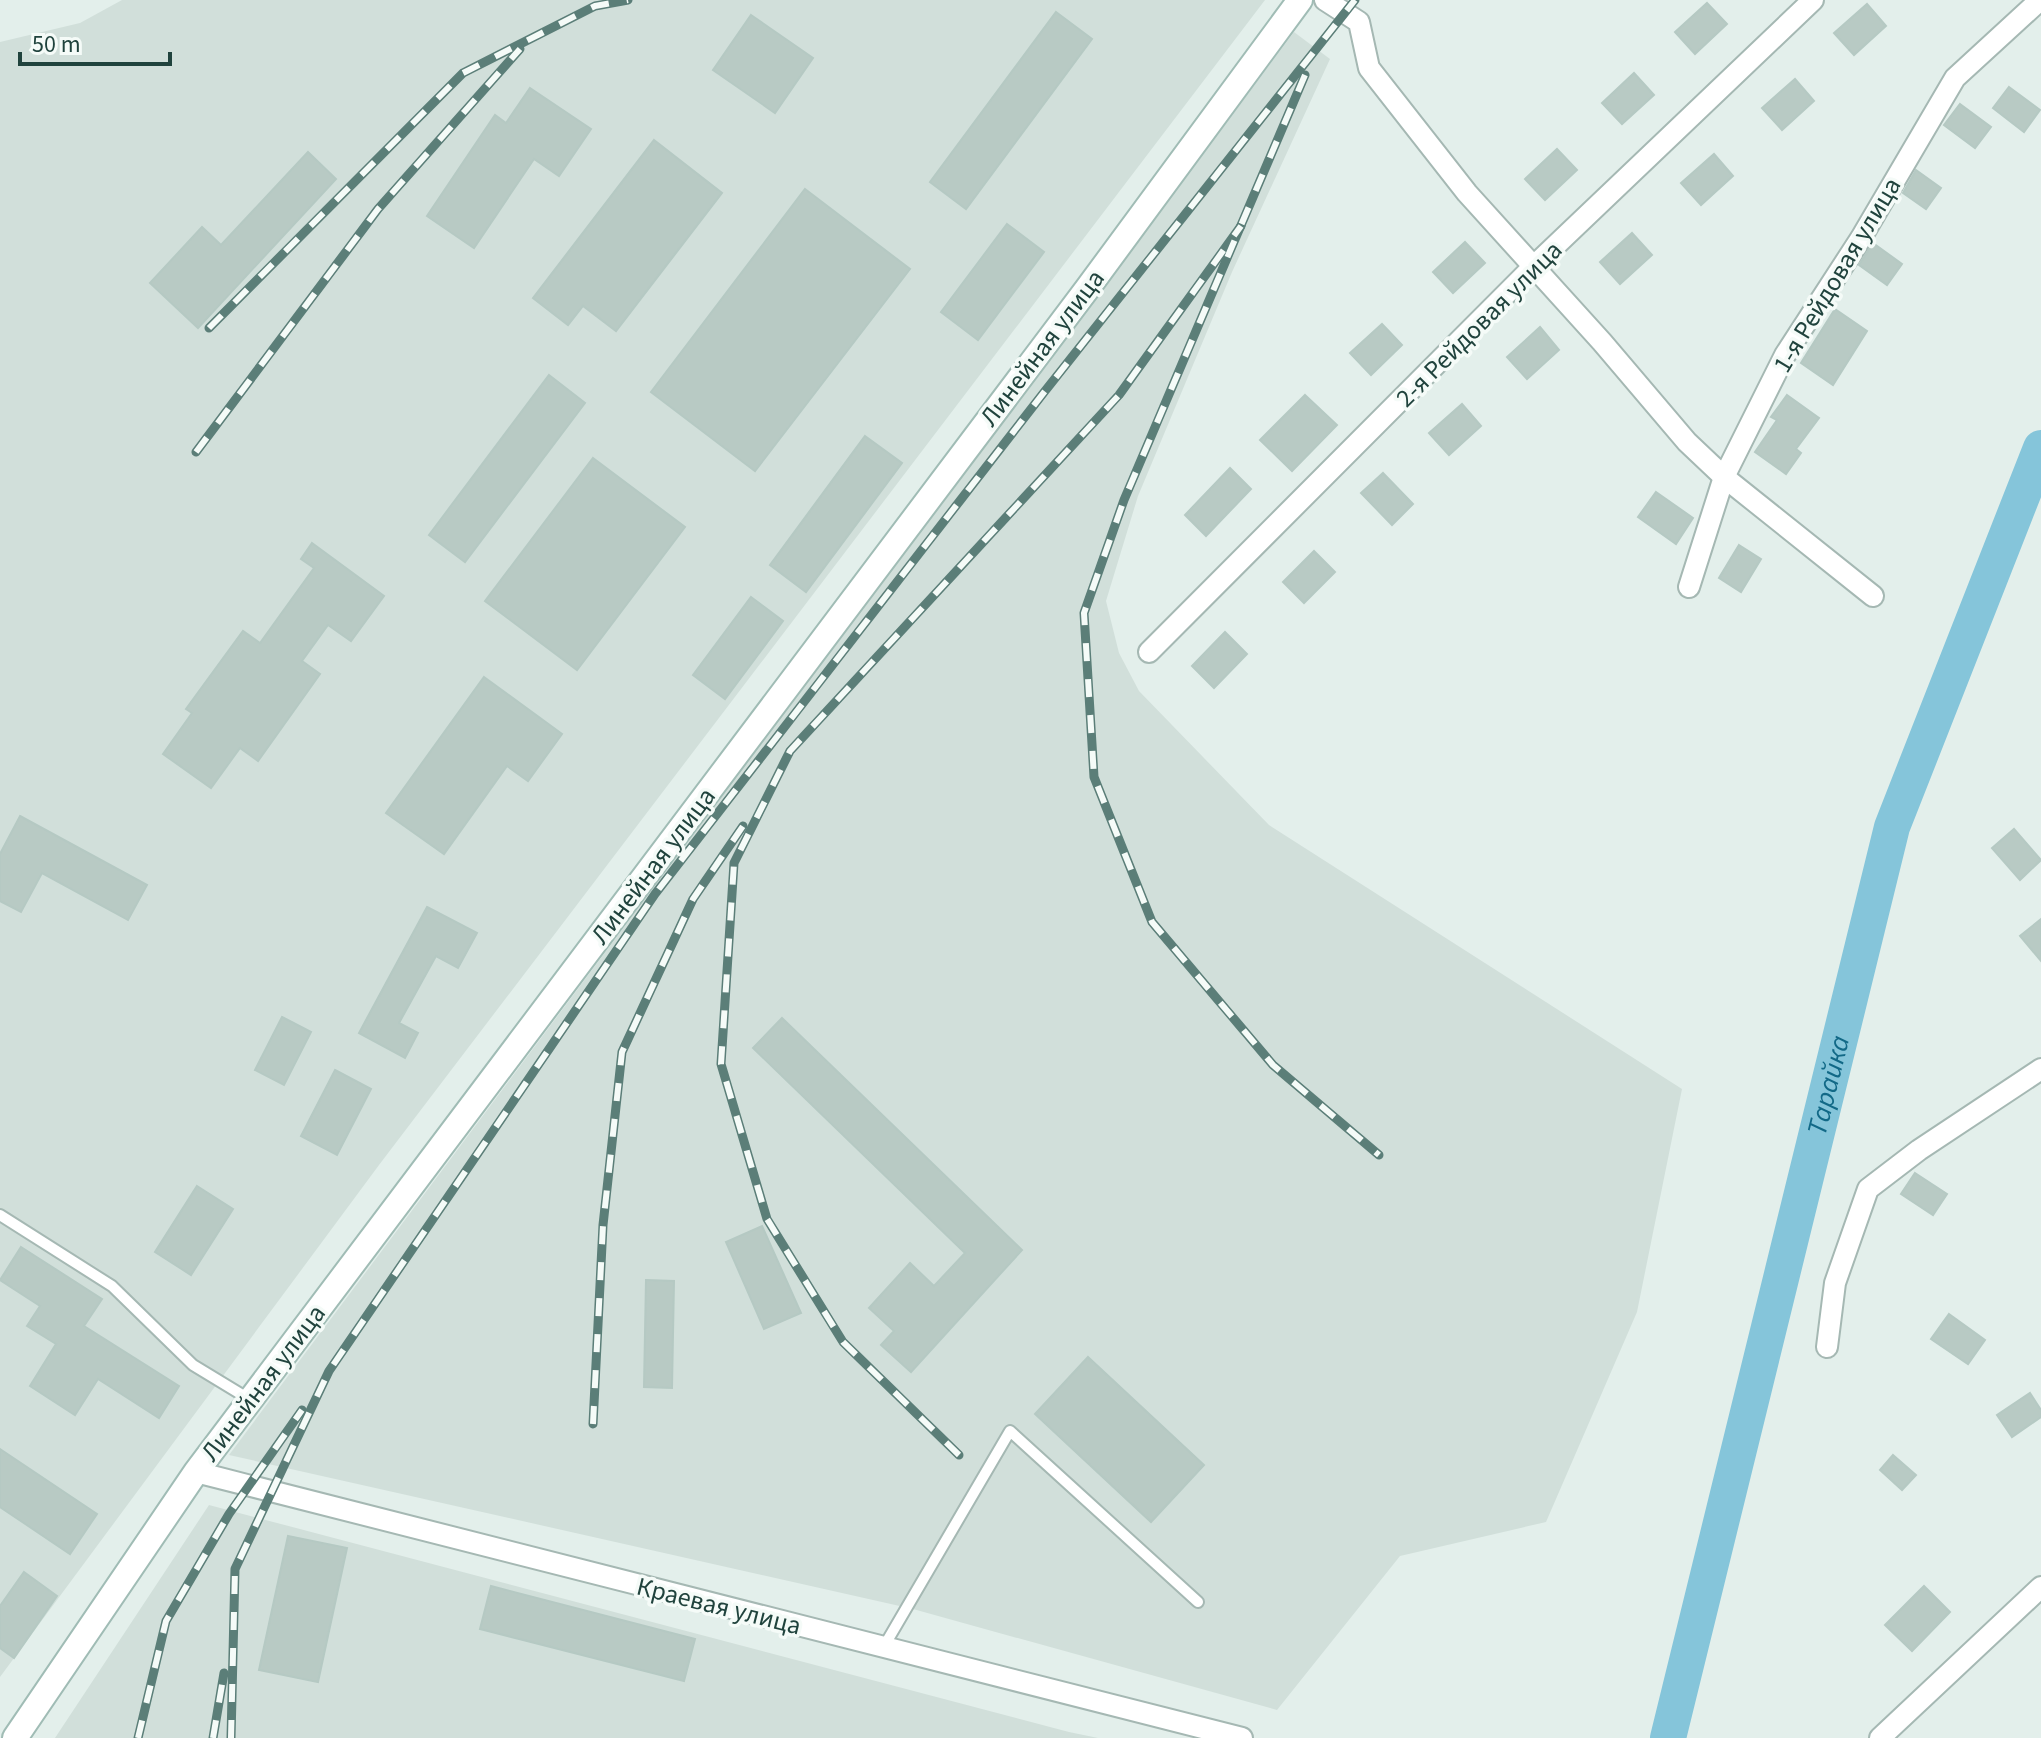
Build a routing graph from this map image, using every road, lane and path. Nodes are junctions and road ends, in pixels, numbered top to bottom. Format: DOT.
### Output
graph roads {
  1 [pos="1300,0"];
  2 [pos="1325,0"];
  3 [pos="1813,0"];
  4 [pos="2040,0"];
  5 [pos="1534,266"];
  6 [pos="1724,477"];
  7 [pos="1689,587"];
  8 [pos="1873,596"];
  9 [pos="1149,652"];
  10 [pos="2041,1069"];
  11 [pos="0,1215"];
  12 [pos="1827,1347"];
  13 [pos="250,1400"];
  14 [pos="196,1472"];
  15 [pos="2041,1587"];
  16 [pos="1198,1602"];
  17 [pos="883,1648"];
  18 [pos="15,1738"];
  19 [pos="1242,1738"];
  20 [pos="1880,1738"];
  1 -- 13 [label="street, Линейная улица"];
  2 -- 5 [label="street"];
  3 -- 5 [label="street, 2-я Рейдовая улица"];
  4 -- 6 [label="street, 1-я Рейдовая улица"];
  5 -- 6 [label="street"];
  5 -- 9 [label="street, 2-я Рейдовая улица"];
  6 -- 7 [label="street, 1-я Рейдовая улица"];
  6 -- 8 [label="street"];
  10 -- 12 [label="street"];
  11 -- 13 [label="lane"];
  13 -- 14 [label="street, Линейная улица"];
  14 -- 17 [label="street, Краевая улица"];
  14 -- 18 [label="street, Линейная улица"];
  15 -- 20 [label="street"];
  16 -- 17 [label="lane"];
  17 -- 19 [label="street, Краевая улица"];
}
